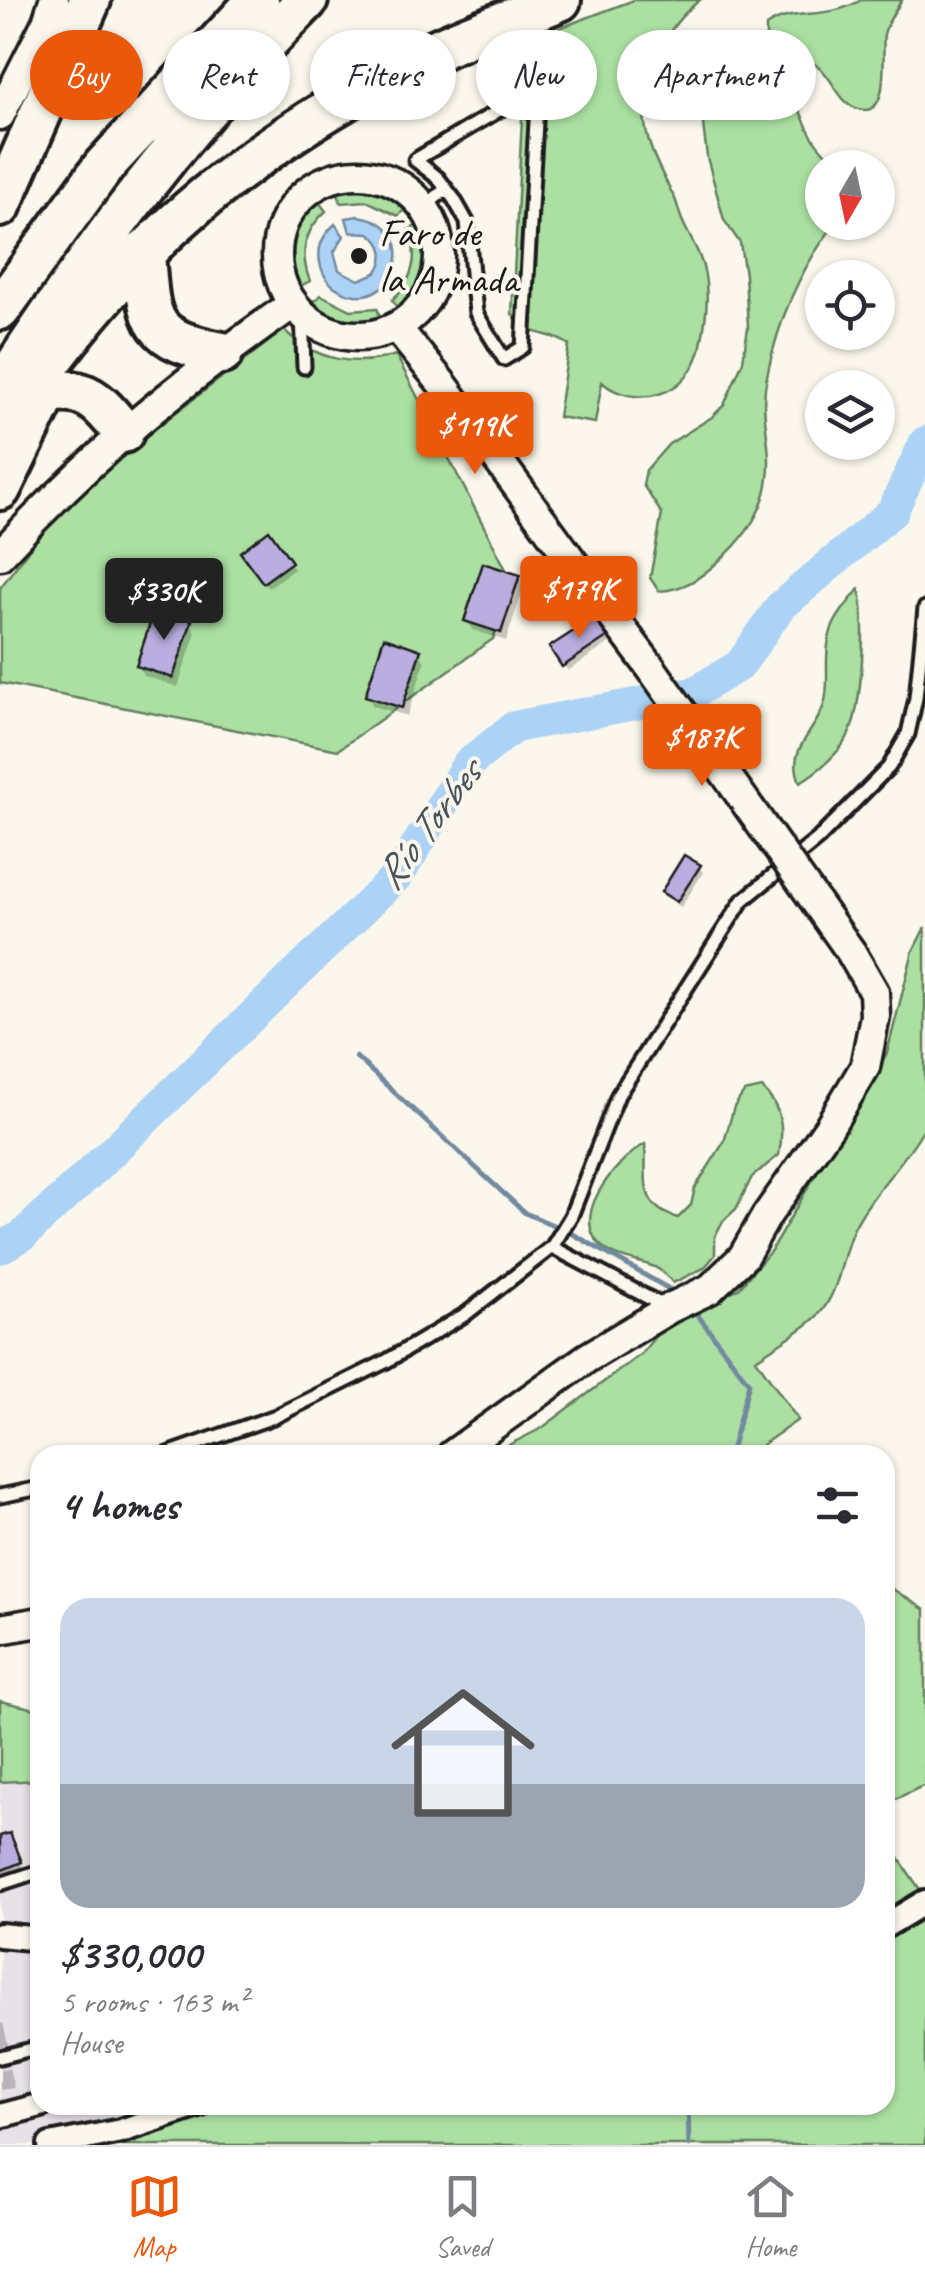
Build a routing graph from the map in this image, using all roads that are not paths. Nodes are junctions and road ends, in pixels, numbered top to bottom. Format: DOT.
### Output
graph roads {
  1 [pos="258,0"];
  2 [pos="306,0"];
  3 [pos="560,0"];
  4 [pos="78,2"];
  5 [pos="0,116"];
  6 [pos="446,188"];
  7 [pos="0,206"];
  8 [pos="424,207"];
  9 [pos="144,252"];
  10 [pos="298,308"];
  11 [pos="0,309"];
  12 [pos="396,327"];
  13 [pos="222,354"];
  14 [pos="304,367"];
  15 [pos="32,384"];
  16 [pos="0,430"];
  17 [pos="123,432"];
  18 [pos="0,489"];
  19 [pos="0,554"];
  20 [pos="925,608"];
  21 [pos="552,1247"];
  22 [pos="670,1308"];
  23 [pos="193,1445"];
  24 [pos="466,1445"];
  25 [pos="30,1490"];
  26 [pos="0,1496"];
  27 [pos="30,1624"];
  28 [pos="0,1629"];
  29 [pos="30,1875"];
  30 [pos="0,1884"];
  31 [pos="925,1902"];
  32 [pos="895,1920"];
  33 [pos="0,1935"];
  34 [pos="30,1939"];
  35 [pos="30,2050"];
  36 [pos="0,2057"];
  37 [pos="30,2108"];
  38 [pos="170,2115"];
  39 [pos="0,2116"];
  40 [pos="50,2145"];
  1 -- 11 [label="highway"];
  2 -- 15 [label="highway"];
  3 -- 9 [label="highway"];
  4 -- 5 [label="street"];
  4 -- 7 [label="highway"];
  6 -- 6 [label="lane"];
  6 -- 8 [label="lane"];
  8 -- 10 [label="street"];
  8 -- 12 [label="street"];
  9 -- 13 [label="highway"];
  9 -- 15 [label="highway"];
  10 -- 12 [label="street"];
  10 -- 13 [label="street"];
  10 -- 14 [label="lane"];
  12 -- 22 [label="street, bridge"];
  13 -- 17 [label="street"];
  15 -- 16 [label="highway"];
  15 -- 17 [label="highway"];
  15 -- 18 [label="highway"];
  17 -- 19 [label="street"];
  20 -- 21 [label="lane"];
  21 -- 22 [label="lane"];
  21 -- 23 [label="lane"];
  22 -- 24 [label="street"];
  25 -- 26 [label="lane"];
  27 -- 28 [label="street"];
  29 -- 30 [label="lane"];
  31 -- 32 [label="street"];
  33 -- 34 [label="street"];
  35 -- 36 [label="lane"];
  37 -- 39 [label="street"];
  38 -- 40 [label="street"];
}
